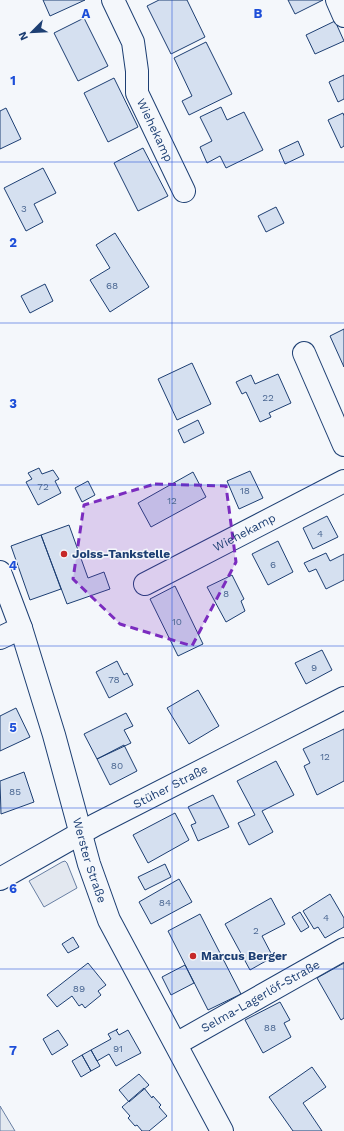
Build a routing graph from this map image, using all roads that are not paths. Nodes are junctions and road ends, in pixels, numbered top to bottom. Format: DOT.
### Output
graph roads {
  1 [pos="113,0"];
  2 [pos="337,0"];
  3 [pos="344,16"];
  4 [pos="184,191"];
  5 [pos="304,353"];
  6 [pos="344,445"];
  7 [pos="344,481"];
  8 [pos="0,572"];
  9 [pos="145,584"];
  10 [pos="21,628"];
  11 [pos="0,638"];
  12 [pos="344,698"];
  13 [pos="81,833"];
  14 [pos="0,880"];
  15 [pos="344,949"];
  16 [pos="176,1044"];
  17 [pos="222,1131"];
  1 -- 4 [label="street, Wiehekamp"];
  2 -- 3 [label="street"];
  5 -- 6 [label="street"];
  7 -- 9 [label="street, Wiehekamp"];
  8 -- 10 [label="street, Werster Straße"];
  10 -- 11 [label="street"];
  10 -- 13 [label="street, Werster Straße"];
  12 -- 13 [label="street, Stüher Straße"];
  13 -- 14 [label="street, Stüher Straße"];
  13 -- 16 [label="street, Werster Straße"];
  15 -- 16 [label="street, Selma-Lagerlöf-Straße"];
  16 -- 17 [label="street, Werster Straße"];
}
